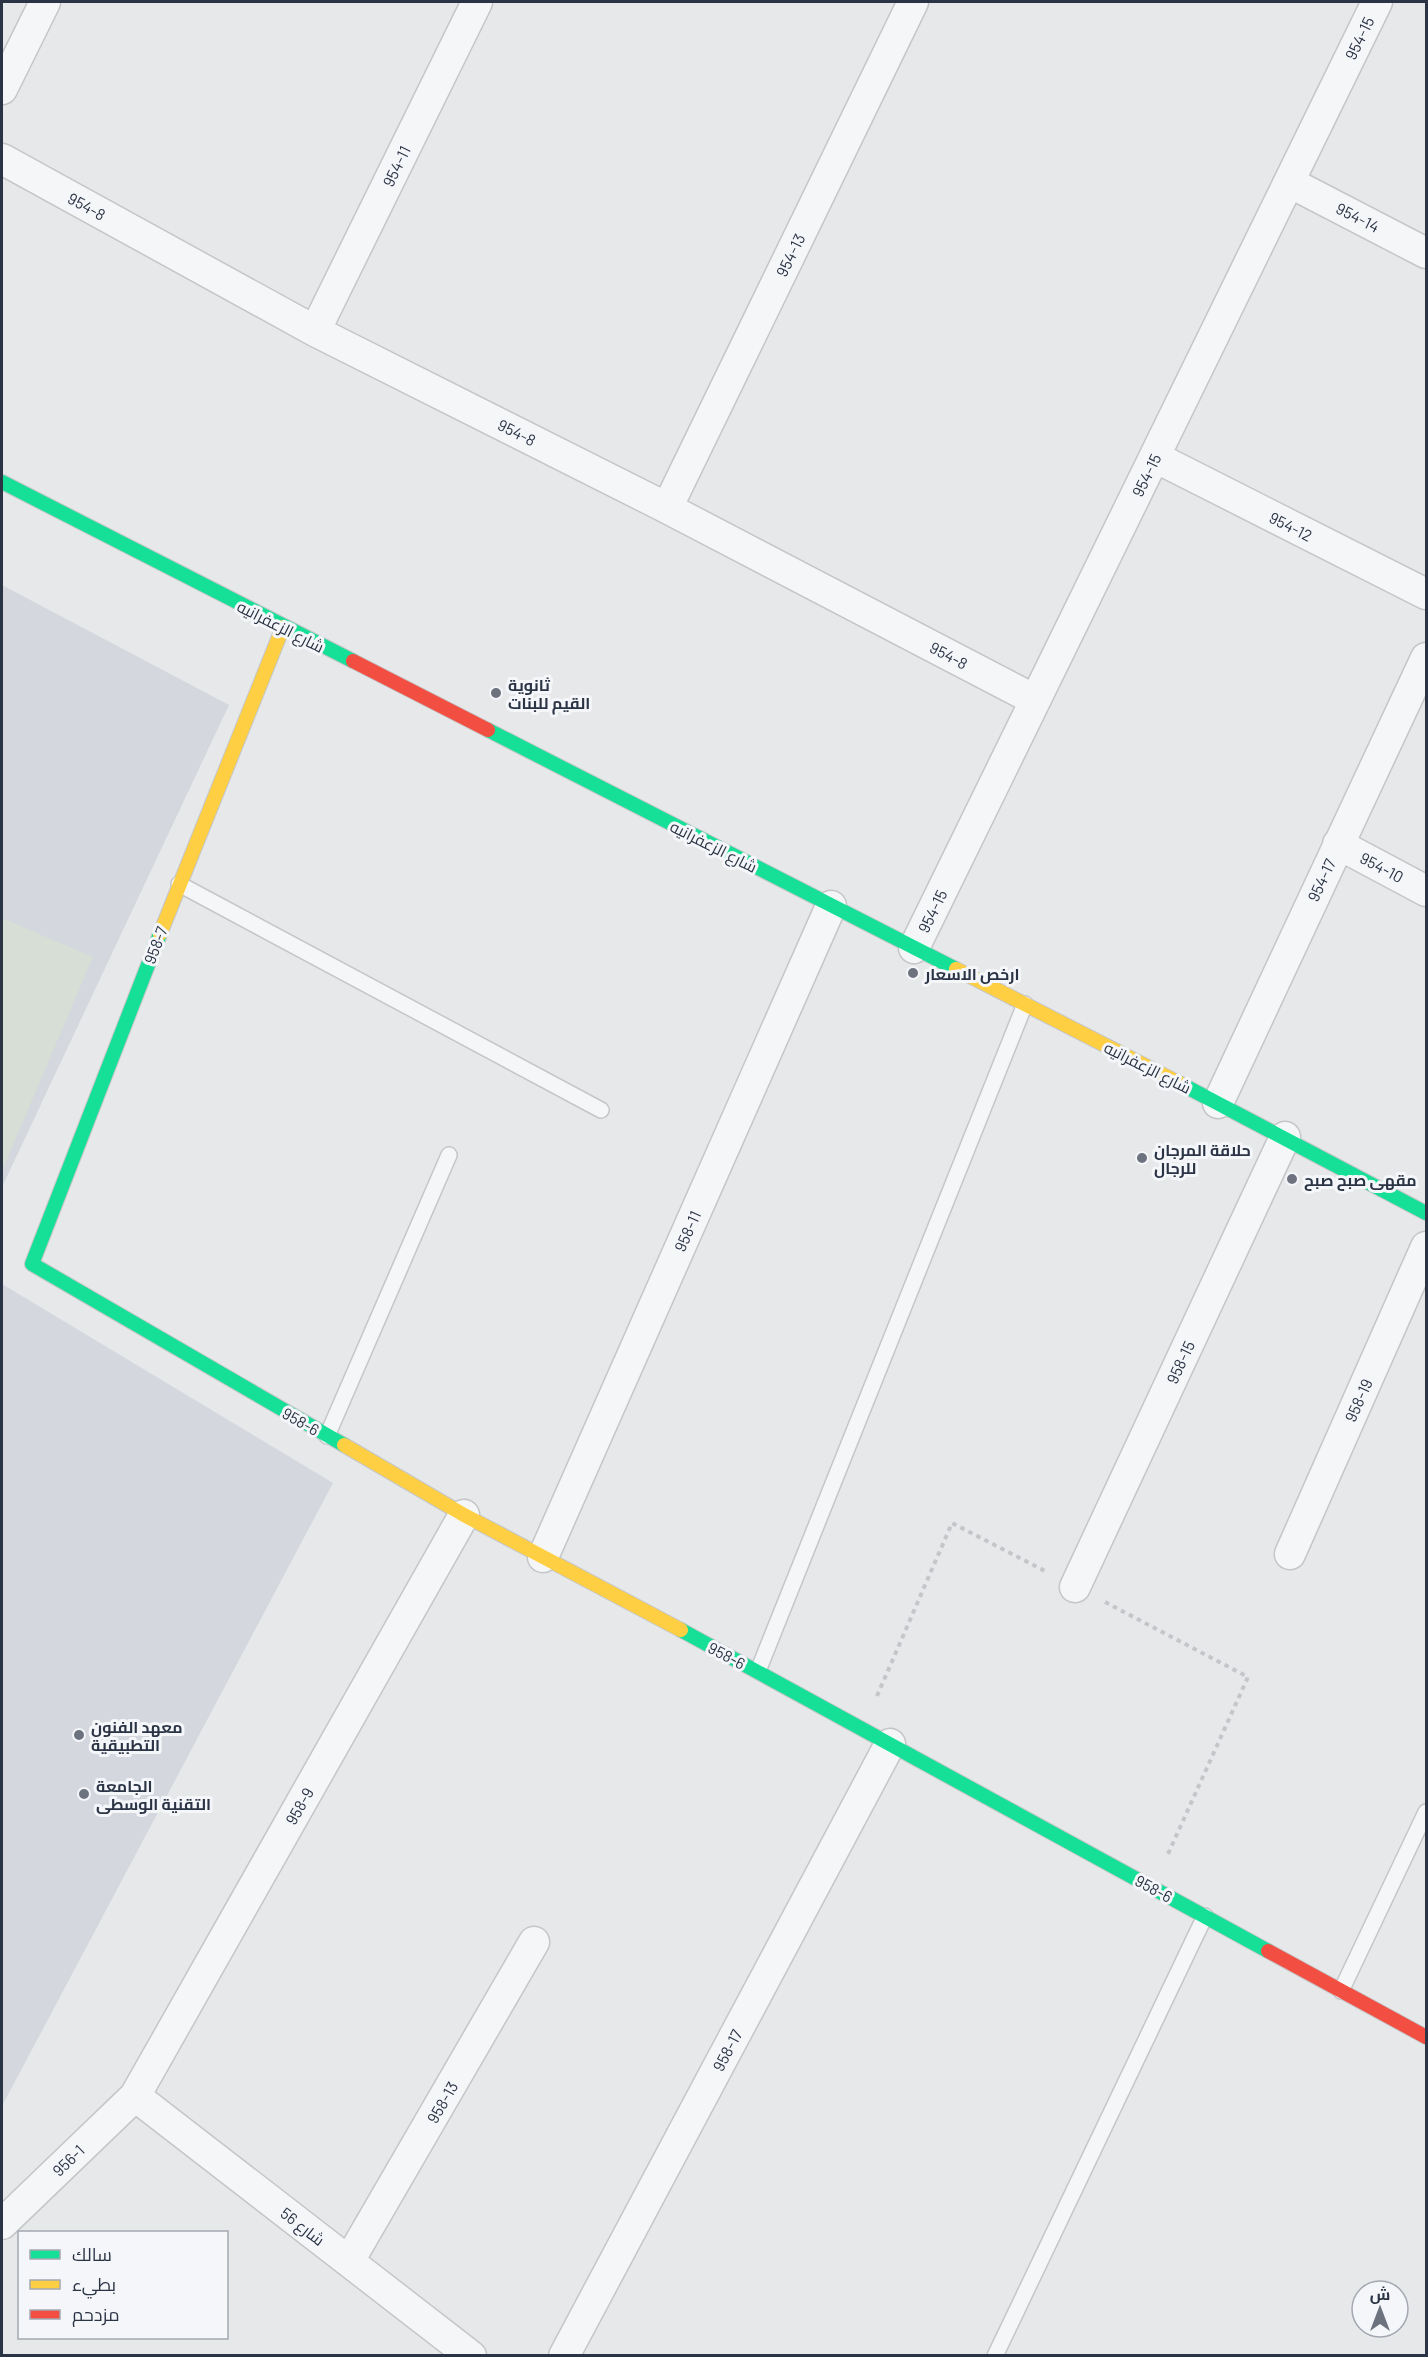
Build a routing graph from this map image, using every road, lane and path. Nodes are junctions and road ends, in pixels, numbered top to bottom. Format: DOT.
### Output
graph roads {
  1 [pos="45,2"];
  2 [pos="477,2"];
  3 [pos="913,2"];
  4 [pos="1377,2"];
  5 [pos="2,89"];
  6 [pos="2,159"];
  7 [pos="1289,182"];
  8 [pos="1426,253"];
  9 [pos="315,331"];
  10 [pos="1155,457"];
  11 [pos="2,482"];
  12 [pos="667,508"];
  13 [pos="1426,594"];
  14 [pos="284,627"];
  15 [pos="1426,658"];
  16 [pos="1035,700"];
  17 [pos="1338,844"];
  18 [pos="179,884"];
  19 [pos="1426,891"];
  20 [pos="831,906"];
  21 [pos="914,948"];
  22 [pos="1025,1004"];
  23 [pos="1218,1103"];
  24 [pos="601,1110"];
  25 [pos="1285,1137"];
  26 [pos="449,1155"];
  27 [pos="1426,1213"];
  28 [pos="1426,1247"];
  29 [pos="32,1264"];
  30 [pos="327,1436"];
  31 [pos="464,1515"];
  32 [pos="1290,1554"];
  33 [pos="543,1557"];
  34 [pos="1075,1587"];
  35 [pos="758,1671"];
  36 [pos="863,1729"];
  37 [pos="890,1744"];
  38 [pos="1426,1812"];
  39 [pos="1153,1887"];
  40 [pos="1205,1916"];
  41 [pos="534,1942"];
  42 [pos="1341,1990"];
  43 [pos="1426,2037"];
  44 [pos="135,2097"];
  45 [pos="2,2224"];
  46 [pos="349,2261"];
  47 [pos="471,2355"];
  48 [pos="564,2355"];
  49 [pos="995,2355"];
  1 -- 5 [label="street"];
  2 -- 9 [label="street, 954-11"];
  3 -- 12 [label="street, 954-13"];
  4 -- 7 [label="street, 954-15"];
  6 -- 9 [label="street, 954-8"];
  7 -- 8 [label="street, 954-14"];
  7 -- 10 [label="street, 954-15"];
  9 -- 12 [label="street, 954-8"];
  10 -- 13 [label="street, 954-12"];
  10 -- 16 [label="street, 954-15"];
  11 -- 14 [label="street, شارع الزعفرانيه"];
  12 -- 16 [label="street, 954-8"];
  14 -- 18 [label="street, 958-7"];
  14 -- 20 [label="street, شارع الزعفرانيه"];
  15 -- 17 [label="street, 954-17"];
  16 -- 21 [label="street, 954-15"];
  17 -- 19 [label="street, 954-10"];
  17 -- 23 [label="street, 954-17"];
  18 -- 24 [label="lane"];
  18 -- 29 [label="street, 958-7"];
  20 -- 21 [label="street, شارع الزعفرانيه"];
  20 -- 33 [label="street, 958-11"];
  21 -- 22 [label="street, شارع الزعفرانيه"];
  22 -- 23 [label="street, شارع الزعفرانيه"];
  22 -- 35 [label="lane"];
  23 -- 25 [label="street, شارع الزعفرانيه"];
  25 -- 27 [label="street, شارع الزعفرانيه"];
  25 -- 34 [label="street, 958-15"];
  26 -- 30 [label="lane"];
  28 -- 32 [label="street, 958-19"];
  29 -- 30 [label="street, 958-6"];
  30 -- 31 [label="street, 958-6"];
  31 -- 33 [label="street, 958-6"];
  31 -- 44 [label="street, 958-9"];
  33 -- 35 [label="street, 958-6"];
  34 -- 36 [label="path"];
  34 -- 39 [label="path"];
  35 -- 36 [label="street, 958-6"];
  36 -- 37 [label="street, 958-6"];
  37 -- 39 [label="street, 958-6"];
  37 -- 48 [label="street, 958-17"];
  38 -- 42 [label="lane"];
  39 -- 40 [label="street, 958-6"];
  40 -- 42 [label="street, 958-6"];
  40 -- 49 [label="lane"];
  41 -- 46 [label="street, 958-13"];
  42 -- 43 [label="street, 958-6"];
  44 -- 45 [label="street, 956-1"];
  44 -- 46 [label="street, شارع 56"];
  46 -- 47 [label="street, شارع 56"];
}
